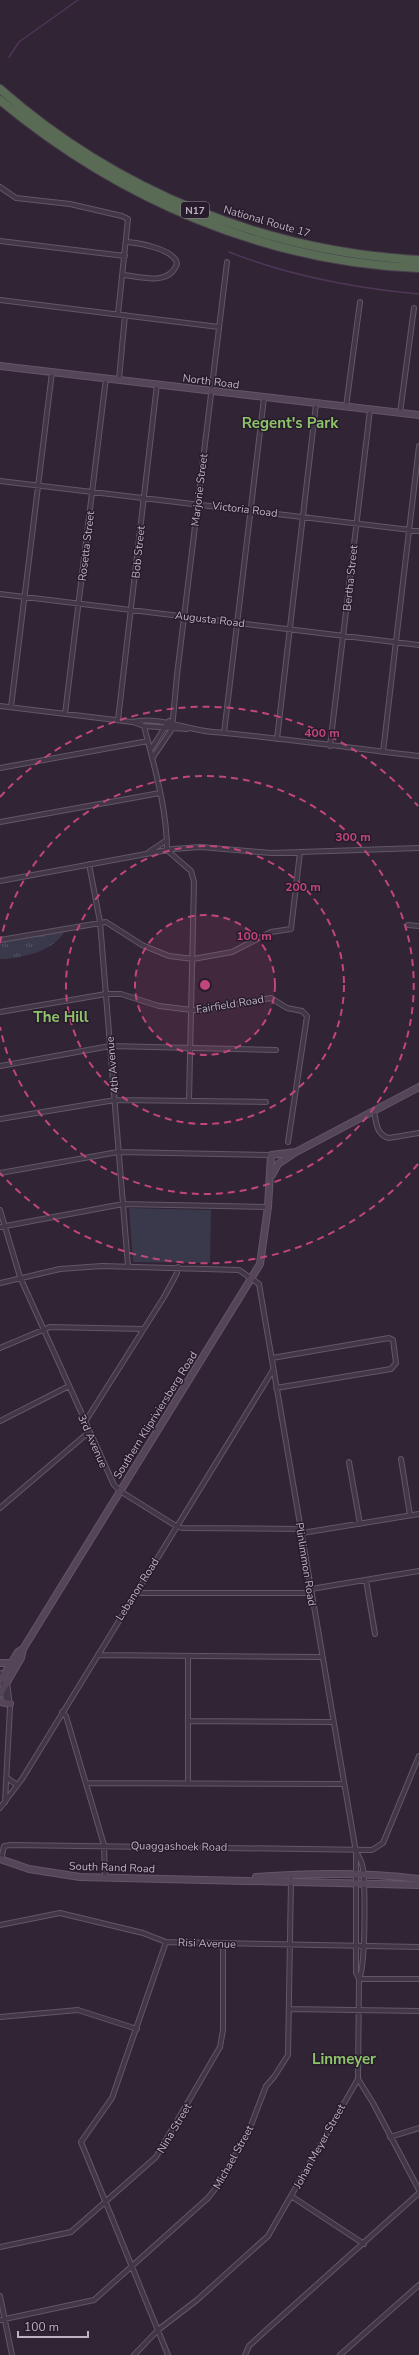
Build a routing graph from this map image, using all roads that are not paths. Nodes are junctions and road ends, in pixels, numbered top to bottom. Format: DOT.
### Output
graph roads {
  1 [pos="0,89"];
  2 [pos="0,100"];
  3 [pos="0,187"];
  4 [pos="0,241"];
  5 [pos="127,242"];
  6 [pos="125,256"];
  7 [pos="419,260"];
  8 [pos="228,262"];
  9 [pos="419,268"];
  10 [pos="124,275"];
  11 [pos="0,300"];
  12 [pos="360,302"];
  13 [pos="414,308"];
  14 [pos="118,314"];
  15 [pos="125,316"];
  16 [pos="219,327"];
  17 [pos="0,366"];
  18 [pos="52,372"];
  19 [pos="106,378"];
  20 [pos="119,379"];
  21 [pos="158,384"];
  22 [pos="212,392"];
  23 [pos="264,398"];
  24 [pos="316,404"];
  25 [pos="346,407"];
  26 [pos="370,410"];
  27 [pos="400,413"];
  28 [pos="419,416"];
  29 [pos="419,446"];
  30 [pos="0,481"];
  31 [pos="38,486"];
  32 [pos="92,492"];
  33 [pos="144,499"];
  34 [pos="197,504"];
  35 [pos="250,510"];
  36 [pos="304,516"];
  37 [pos="356,523"];
  38 [pos="410,530"];
  39 [pos="419,531"];
  40 [pos="0,594"];
  41 [pos="25,597"];
  42 [pos="79,604"];
  43 [pos="131,610"];
  44 [pos="184,616"];
  45 [pos="237,622"];
  46 [pos="290,629"];
  47 [pos="344,635"];
  48 [pos="396,642"];
  49 [pos="419,645"];
  50 [pos="0,706"];
  51 [pos="11,707"];
  52 [pos="64,714"];
  53 [pos="172,718"];
  54 [pos="118,720"];
  55 [pos="132,722"];
  56 [pos="167,723"];
  57 [pos="174,724"];
  58 [pos="144,726"];
  59 [pos="165,728"];
  60 [pos="191,729"];
  61 [pos="172,730"];
  62 [pos="224,733"];
  63 [pos="277,739"];
  64 [pos="148,741"];
  65 [pos="330,746"];
  66 [pos="151,749"];
  67 [pos="383,752"];
  68 [pos="419,756"];
  69 [pos="153,757"];
  70 [pos="0,768"];
  71 [pos="160,794"];
  72 [pos="0,822"];
  73 [pos="167,834"];
  74 [pos="167,840"];
  75 [pos="419,848"];
  76 [pos="173,849"];
  77 [pos="167,850"];
  78 [pos="300,852"];
  79 [pos="146,854"];
  80 [pos="172,854"];
  81 [pos="89,864"];
  82 [pos="0,881"];
  83 [pos="100,922"];
  84 [pos="408,925"];
  85 [pos="419,926"];
  86 [pos="0,940"];
  87 [pos="193,959"];
  88 [pos="106,994"];
  89 [pos="192,1010"];
  90 [pos="0,1012"];
  91 [pos="110,1046"];
  92 [pos="191,1047"];
  93 [pos="276,1050"];
  94 [pos="0,1066"];
  95 [pos="419,1087"];
  96 [pos="115,1100"];
  97 [pos="189,1100"];
  98 [pos="266,1102"];
  99 [pos="374,1111"];
  100 [pos="0,1120"];
  101 [pos="419,1133"];
  102 [pos="288,1142"];
  103 [pos="118,1152"];
  104 [pos="296,1152"];
  105 [pos="271,1155"];
  106 [pos="0,1173"];
  107 [pos="270,1180"];
  108 [pos="123,1204"];
  109 [pos="268,1207"];
  110 [pos="0,1210"];
  111 [pos="2,1226"];
  112 [pos="128,1266"];
  113 [pos="178,1268"];
  114 [pos="20,1277"];
  115 [pos="252,1278"];
  116 [pos="0,1283"];
  117 [pos="43,1328"];
  118 [pos="143,1329"];
  119 [pos="0,1348"];
  120 [pos="272,1358"];
  121 [pos="273,1370"];
  122 [pos="69,1386"];
  123 [pos="276,1388"];
  124 [pos="0,1421"];
  125 [pos="85,1422"];
  126 [pos="90,1432"];
  127 [pos="401,1459"];
  128 [pos="349,1462"];
  129 [pos="120,1491"];
  130 [pos="0,1508"];
  131 [pos="419,1514"];
  132 [pos="410,1515"];
  133 [pos="360,1524"];
  134 [pos="176,1526"];
  135 [pos="301,1531"];
  136 [pos="419,1571"];
  137 [pos="366,1580"];
  138 [pos="137,1591"];
  139 [pos="311,1591"];
  140 [pos="375,1634"];
  141 [pos="23,1649"];
  142 [pos="98,1655"];
  143 [pos="188,1657"];
  144 [pos="321,1657"];
  145 [pos="0,1662"];
  146 [pos="18,1662"];
  147 [pos="11,1663"];
  148 [pos="3,1679"];
  149 [pos="0,1694"];
  150 [pos="0,1702"];
  151 [pos="9,1703"];
  152 [pos="62,1712"];
  153 [pos="188,1721"];
  154 [pos="333,1722"];
  155 [pos="419,1756"];
  156 [pos="6,1778"];
  157 [pos="87,1783"];
  158 [pos="188,1783"];
  159 [pos="343,1784"];
  160 [pos="17,1785"];
  161 [pos="5,1802"];
  162 [pos="0,1808"];
  163 [pos="104,1845"];
  164 [pos="2,1846"];
  165 [pos="355,1851"];
  166 [pos="0,1860"];
  167 [pos="290,1874"];
  168 [pos="356,1874"];
  169 [pos="363,1874"];
  170 [pos="105,1877"];
  171 [pos="225,1879"];
  172 [pos="419,1879"];
  173 [pos="291,1881"];
  174 [pos="356,1883"];
  175 [pos="363,1883"];
  176 [pos="419,1885"];
  177 [pos="0,1925"];
  178 [pos="166,1942"];
  179 [pos="223,1944"];
  180 [pos="290,1946"];
  181 [pos="356,1946"];
  182 [pos="363,1946"];
  183 [pos="419,1947"];
  184 [pos="359,1979"];
  185 [pos="419,1979"];
  186 [pos="289,2009"];
  187 [pos="360,2010"];
  188 [pos="419,2011"];
  189 [pos="0,2018"];
  190 [pos="136,2029"];
  191 [pos="358,2079"];
  192 [pos="419,2128"];
  193 [pos="390,2137"];
  194 [pos="419,2190"];
  195 [pos="419,2193"];
  196 [pos="291,2196"];
  197 [pos="105,2202"];
  198 [pos="364,2244"];
  199 [pos="0,2247"];
  200 [pos="131,2266"];
  201 [pos="419,2286"];
  202 [pos="0,2296"];
  203 [pos="2,2320"];
  204 [pos="158,2330"];
  205 [pos="12,2355"];
  206 [pos="134,2355"];
  207 [pos="168,2355"];
  208 [pos="245,2355"];
  209 [pos="340,2355"];
  1 -- 7 [label="highway, National Route 17 / N17"];
  2 -- 9 [label="highway, N17"];
  3 -- 5 [label="street"];
  4 -- 6 [label="street"];
  5 -- 6 [label="street"];
  5 -- 10 [label="street"];
  6 -- 10 [label="street"];
  8 -- 16 [label="street, Marjorie Street"];
  10 -- 14 [label="street"];
  11 -- 14 [label="street"];
  12 -- 25 [label="street"];
  13 -- 27 [label="street"];
  14 -- 15 [label="street"];
  15 -- 16 [label="street"];
  15 -- 20 [label="street"];
  16 -- 22 [label="street, Marjorie Street"];
  17 -- 18 [label="street, North Road"];
  18 -- 19 [label="street, North Road"];
  18 -- 31 [label="street"];
  19 -- 20 [label="street, North Road"];
  19 -- 32 [label="street, Rosetta Street"];
  20 -- 21 [label="street, North Road"];
  21 -- 22 [label="street, North Road"];
  21 -- 33 [label="street, Bob Street"];
  22 -- 23 [label="street, North Road"];
  22 -- 34 [label="street, Marjorie Street"];
  23 -- 24 [label="street, North Road"];
  23 -- 35 [label="street"];
  24 -- 25 [label="street, North Road"];
  24 -- 36 [label="street"];
  25 -- 26 [label="street, North Road"];
  26 -- 27 [label="street, North Road"];
  26 -- 37 [label="street, Bertha Street"];
  27 -- 28 [label="street, North Road"];
  29 -- 38 [label="street"];
  30 -- 31 [label="street, Victoria Road"];
  31 -- 32 [label="street, Victoria Road"];
  31 -- 41 [label="street"];
  32 -- 33 [label="street, Victoria Road"];
  32 -- 42 [label="street, Rosetta Street"];
  33 -- 34 [label="street, Victoria Road"];
  33 -- 43 [label="street, Bob Street"];
  34 -- 35 [label="street, Victoria Road"];
  34 -- 44 [label="street, Marjorie Street"];
  35 -- 36 [label="street, Victoria Road"];
  35 -- 45 [label="street"];
  36 -- 37 [label="street, Victoria Road"];
  36 -- 46 [label="street"];
  37 -- 38 [label="street, Victoria Road"];
  37 -- 47 [label="street, Bertha Street"];
  38 -- 39 [label="street, Victoria Road"];
  38 -- 48 [label="street"];
  40 -- 41 [label="street, Augusta Road"];
  41 -- 42 [label="street, Augusta Road"];
  41 -- 51 [label="street"];
  42 -- 43 [label="street, Augusta Road"];
  42 -- 52 [label="street, Rosetta Street"];
  43 -- 44 [label="street, Augusta Road"];
  43 -- 54 [label="street, Bob Street"];
  44 -- 45 [label="street, Augusta Road"];
  44 -- 53 [label="street, Marjorie Street"];
  45 -- 46 [label="street, Augusta Road"];
  45 -- 62 [label="street"];
  46 -- 47 [label="street, Augusta Road"];
  46 -- 63 [label="street"];
  47 -- 48 [label="street, Augusta Road"];
  47 -- 65 [label="street, Bertha Street"];
  48 -- 49 [label="street, Augusta Road"];
  48 -- 67 [label="street"];
  50 -- 51 [label="street"];
  51 -- 52 [label="street"];
  52 -- 54 [label="street"];
  53 -- 56 [label="street"];
  53 -- 57 [label="street, Marjorie Street"];
  54 -- 55 [label="street"];
  55 -- 56 [label="street"];
  55 -- 58 [label="street"];
  56 -- 57 [label="street"];
  56 -- 59 [label="street"];
  57 -- 60 [label="street"];
  57 -- 61 [label="street"];
  58 -- 59 [label="street"];
  58 -- 64 [label="street"];
  59 -- 61 [label="street"];
  59 -- 66 [label="street"];
  60 -- 61 [label="street"];
  60 -- 62 [label="street"];
  61 -- 69 [label="street"];
  62 -- 63 [label="street"];
  63 -- 65 [label="street"];
  64 -- 66 [label="street"];
  64 -- 70 [label="street"];
  65 -- 67 [label="street"];
  66 -- 69 [label="street"];
  67 -- 68 [label="street"];
  69 -- 71 [label="street"];
  71 -- 72 [label="street"];
  71 -- 73 [label="street"];
  73 -- 74 [label="street"];
  73 -- 76 [label="street"];
  74 -- 77 [label="street"];
  74 -- 79 [label="street"];
  75 -- 78 [label="street"];
  76 -- 77 [label="street"];
  76 -- 78 [label="street"];
  76 -- 80 [label="street"];
  77 -- 79 [label="street"];
  77 -- 80 [label="street"];
  78 -- 87 [label="street"];
  79 -- 81 [label="street"];
  80 -- 87 [label="street"];
  81 -- 82 [label="street"];
  81 -- 83 [label="street, 4th Avenue"];
  83 -- 86 [label="street"];
  83 -- 87 [label="street"];
  83 -- 88 [label="street, 4th Avenue"];
  84 -- 85 [label="street"];
  87 -- 89 [label="street"];
  88 -- 89 [label="street, Fairfield Road"];
  88 -- 90 [label="street, Fairfield Road"];
  88 -- 91 [label="street, 4th Avenue"];
  89 -- 92 [label="street"];
  89 -- 102 [label="street, Fairfield Road"];
  91 -- 92 [label="street"];
  91 -- 94 [label="street"];
  91 -- 96 [label="street, 4th Avenue"];
  92 -- 93 [label="street"];
  92 -- 97 [label="street"];
  95 -- 99 [label="street, Southern Klipriviersberg Road"];
  96 -- 97 [label="street"];
  96 -- 100 [label="street"];
  96 -- 103 [label="street, 4th Avenue"];
  97 -- 98 [label="street"];
  99 -- 101 [label="street"];
  99 -- 104 [label="street, Southern Klipriviersberg Road"];
  103 -- 105 [label="street"];
  103 -- 106 [label="street"];
  103 -- 108 [label="street, 4th Avenue"];
  104 -- 105 [label="street, Southern Klipriviersberg Road"];
  104 -- 107 [label="street, Southern Klipriviersberg Road"];
  105 -- 107 [label="street, Southern Klipriviersberg Road"];
  107 -- 109 [label="street, Southern Klipriviersberg Road"];
  108 -- 109 [label="street"];
  108 -- 111 [label="street"];
  108 -- 112 [label="street, 4th Avenue"];
  109 -- 115 [label="street, Southern Klipriviersberg Road"];
  110 -- 111 [label="street, 3rd Avenue"];
  111 -- 114 [label="street, 3rd Avenue"];
  112 -- 113 [label="street"];
  112 -- 114 [label="street"];
  113 -- 115 [label="street"];
  113 -- 118 [label="street"];
  114 -- 116 [label="street"];
  114 -- 117 [label="street, 3rd Avenue"];
  115 -- 120 [label="street, Plinlimmon Road"];
  115 -- 129 [label="street, Southern Klipriviersberg Road"];
  117 -- 118 [label="street"];
  117 -- 119 [label="street"];
  117 -- 122 [label="street, 3rd Avenue"];
  118 -- 125 [label="street"];
  120 -- 121 [label="street, Plinlimmon Road"];
  120 -- 123 [label="street"];
  121 -- 123 [label="street, Plinlimmon Road"];
  121 -- 134 [label="street, Lebanon Road"];
  122 -- 124 [label="street"];
  122 -- 125 [label="street, 3rd Avenue"];
  123 -- 135 [label="street, Plinlimmon Road"];
  125 -- 126 [label="street, 3rd Avenue"];
  126 -- 129 [label="street, 3rd Avenue"];
  126 -- 130 [label="street"];
  127 -- 132 [label="street"];
  128 -- 133 [label="street"];
  129 -- 134 [label="street, 3rd Avenue"];
  129 -- 141 [label="street, Southern Klipriviersberg Road"];
  131 -- 132 [label="street"];
  132 -- 133 [label="street"];
  133 -- 135 [label="street"];
  134 -- 135 [label="street"];
  134 -- 138 [label="street, Lebanon Road"];
  135 -- 139 [label="street, Plinlimmon Road"];
  136 -- 137 [label="street"];
  137 -- 139 [label="street"];
  137 -- 140 [label="street"];
  138 -- 139 [label="street"];
  138 -- 142 [label="street, Lebanon Road"];
  139 -- 144 [label="street, Plinlimmon Road"];
  141 -- 146 [label="street, Southern Klipriviersberg Road"];
  141 -- 147 [label="street, Southern Klipriviersberg Road"];
  142 -- 143 [label="street"];
  142 -- 152 [label="street, Lebanon Road"];
  143 -- 144 [label="street"];
  143 -- 153 [label="street"];
  144 -- 154 [label="street, Plinlimmon Road"];
  145 -- 147 [label="street"];
  145 -- 148 [label="street"];
  146 -- 147 [label="street"];
  146 -- 148 [label="street, Southern Klipriviersberg Road"];
  147 -- 148 [label="street, Southern Klipriviersberg Road"];
  148 -- 149 [label="street, Southern Klipriviersberg Road"];
  148 -- 151 [label="street"];
  150 -- 151 [label="street"];
  151 -- 156 [label="street"];
  152 -- 157 [label="street"];
  152 -- 160 [label="street, Lebanon Road"];
  153 -- 154 [label="street"];
  153 -- 158 [label="street"];
  154 -- 159 [label="street, Plinlimmon Road"];
  155 -- 165 [label="street, Quaggashoek Road"];
  156 -- 160 [label="street"];
  156 -- 161 [label="street"];
  157 -- 158 [label="street"];
  157 -- 163 [label="street"];
  158 -- 159 [label="street"];
  159 -- 165 [label="street, Plinlimmon Road"];
  160 -- 161 [label="street, Lebanon Road"];
  161 -- 162 [label="street, Lebanon Road"];
  163 -- 164 [label="street, Quaggashoek Road"];
  163 -- 165 [label="street, Quaggashoek Road"];
  163 -- 170 [label="street"];
  164 -- 166 [label="street, Quaggashoek Road"];
  165 -- 168 [label="street, Plinlimmon Road"];
  165 -- 169 [label="street, Plinlimmon Road"];
  166 -- 170 [label="street, South Rand Road"];
  167 -- 168 [label="street, South Rand Road"];
  167 -- 171 [label="street, South Rand Road"];
  167 -- 173 [label="street, Michael Street"];
  168 -- 169 [label="street, South Rand Road"];
  168 -- 174 [label="street, Plinlimmon Road"];
  169 -- 172 [label="street, South Rand Road"];
  169 -- 175 [label="street, Johan Meyer Street"];
  170 -- 171 [label="street, South Rand Road"];
  171 -- 173 [label="street, South Rand Road"];
  173 -- 174 [label="street, South Rand Road"];
  173 -- 180 [label="street, Michael Street"];
  174 -- 175 [label="street, South Rand Road"];
  174 -- 181 [label="street, Plinlimmon Road"];
  175 -- 176 [label="street, South Rand Road"];
  175 -- 182 [label="street, Johan Meyer Street"];
  177 -- 178 [label="street, Risi Avenue"];
  178 -- 179 [label="street, Risi Avenue"];
  178 -- 190 [label="street"];
  179 -- 180 [label="street, Risi Avenue"];
  179 -- 197 [label="street, Nina Street"];
  180 -- 181 [label="street, Risi Avenue"];
  180 -- 186 [label="street, Michael Street"];
  181 -- 182 [label="street, Risi Avenue"];
  181 -- 184 [label="street, Plinlimmon Road"];
  182 -- 183 [label="street, Risi Avenue"];
  182 -- 184 [label="street, Johan Meyer Street"];
  184 -- 185 [label="street"];
  184 -- 187 [label="street, Johan Meyer Street"];
  186 -- 187 [label="street"];
  186 -- 200 [label="street, Michael Street"];
  187 -- 188 [label="street"];
  187 -- 191 [label="street, Johan Meyer Street"];
  189 -- 190 [label="street"];
  190 -- 197 [label="street"];
  191 -- 193 [label="street"];
  191 -- 196 [label="street, Johan Meyer Street"];
  192 -- 193 [label="street"];
  193 -- 194 [label="street"];
  195 -- 198 [label="street"];
  196 -- 198 [label="street"];
  196 -- 204 [label="street, Johan Meyer Street"];
  197 -- 199 [label="street, Nina Street"];
  197 -- 200 [label="street"];
  198 -- 208 [label="street"];
  200 -- 203 [label="street, Michael Street"];
  200 -- 204 [label="street"];
  201 -- 209 [label="street"];
  202 -- 203 [label="street"];
  203 -- 205 [label="street"];
  204 -- 206 [label="street, Johan Meyer Street"];
  204 -- 207 [label="street"];
}
